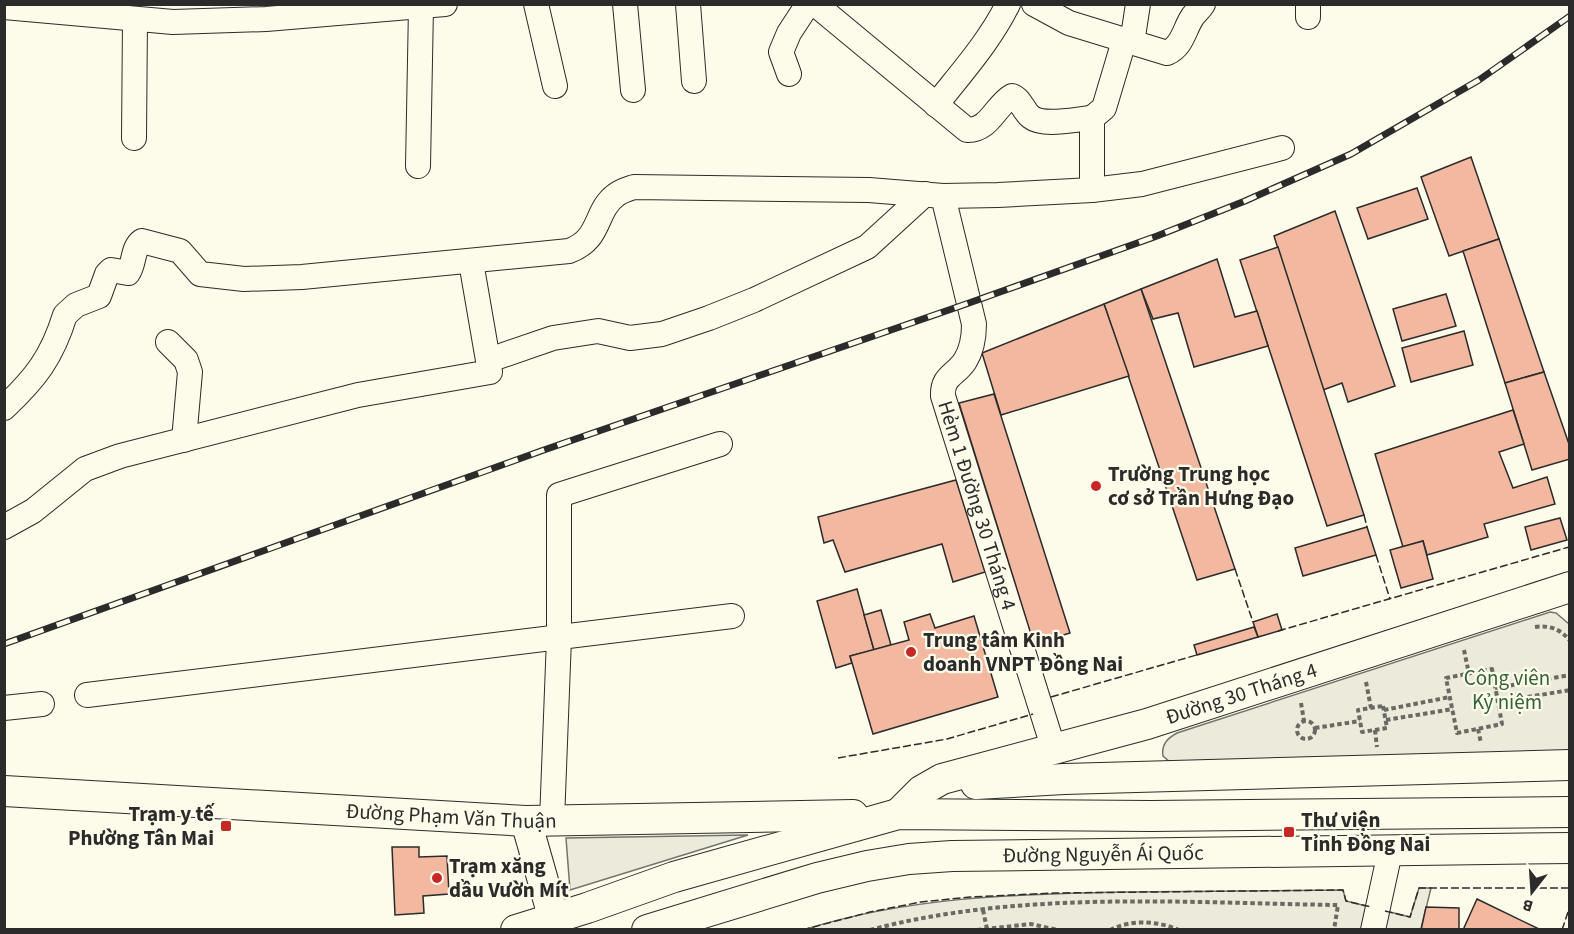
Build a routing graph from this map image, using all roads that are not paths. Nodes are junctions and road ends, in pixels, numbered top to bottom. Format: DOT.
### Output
graph roads {
  1 [pos="445,4"];
  2 [pos="536,4"];
  3 [pos="625,4"];
  4 [pos="688,4"];
  5 [pos="808,4"];
  6 [pos="815,4"];
  7 [pos="1008,4"];
  8 [pos="1034,4"];
  9 [pos="1138,4"];
  10 [pos="1203,4"];
  11 [pos="4,7"];
  12 [pos="410,7"];
  13 [pos="174,13"];
  14 [pos="135,19"];
  15 [pos="1128,42"];
  16 [pos="789,74"];
  17 [pos="694,81"];
  18 [pos="555,86"];
  19 [pos="633,90"];
  20 [pos="936,105"];
  21 [pos="1092,118"];
  22 [pos="134,138"];
  23 [pos="1282,148"];
  24 [pos="418,166"];
  25 [pos="1092,190"];
  26 [pos="934,195"];
  27 [pos="471,262"];
  28 [pos="168,342"];
  29 [pos="489,360"];
  30 [pos="4,408"];
  31 [pos="184,440"];
  32 [pos="720,444"];
  33 [pos="4,527"];
  34 [pos="1569,587"];
  35 [pos="732,616"];
  36 [pos="559,638"];
  37 [pos="87,695"];
  38 [pos="42,704"];
  39 [pos="4,708"];
  40 [pos="1054,750"];
  41 [pos="1569,765"];
  42 [pos="1064,779"];
  43 [pos="4,791"];
  44 [pos="905,806"];
  45 [pos="1569,812"];
  46 [pos="539,821"];
  47 [pos="1569,848"];
  48 [pos="1390,852"];
  49 [pos="559,926"];
  50 [pos="516,930"];
  51 [pos="647,930"];
  52 [pos="1373,930"];
  1 -- 12 [label="street"];
  2 -- 18 [label="street"];
  3 -- 19 [label="street"];
  4 -- 17 [label="street"];
  5 -- 16 [label="street"];
  6 -- 20 [label="street"];
  7 -- 20 [label="street"];
  8 -- 15 [label="street"];
  9 -- 15 [label="street"];
  10 -- 15 [label="street"];
  11 -- 14 [label="street"];
  12 -- 13 [label="street"];
  12 -- 24 [label="street"];
  13 -- 14 [label="street"];
  14 -- 22 [label="street"];
  15 -- 21 [label="street"];
  20 -- 21 [label="street"];
  21 -- 25 [label="street"];
  23 -- 25 [label="street"];
  25 -- 26 [label="street"];
  26 -- 27 [label="street"];
  26 -- 29 [label="street"];
  26 -- 40 [label="street, Hẻm 1 Đường 30 Tháng 4"];
  27 -- 29 [label="street"];
  27 -- 30 [label="street"];
  28 -- 31 [label="street"];
  29 -- 31 [label="street"];
  31 -- 33 [label="street"];
  32 -- 36 [label="street"];
  34 -- 40 [label="main road, Đường 30 Tháng 4"];
  35 -- 36 [label="street"];
  36 -- 37 [label="street"];
  36 -- 46 [label="street"];
  38 -- 39 [label="street"];
  40 -- 42 [label="main road"];
  40 -- 44 [label="main road, Đường 30 Tháng 4"];
  41 -- 42 [label="main road, Đường Nguyễn Ái Quốc"];
  42 -- 44 [label="main road, Đường Nguyễn Ái Quốc"];
  43 -- 46 [label="main road, Đường Phạm Văn Thuận"];
  44 -- 45 [label="main road, Đường Nguyễn Ái Quốc"];
  44 -- 46 [label="main road, Đường Phạm Văn Thuận"];
  44 -- 49 [label="main road, Đường Nguyễn Ái Quốc"];
  46 -- 49 [label="main road"];
  47 -- 48 [label="main road, Đường Nguyễn Ái Quốc"];
  48 -- 51 [label="main road, Đường Nguyễn Ái Quốc"];
  48 -- 52 [label="street"];
  49 -- 50 [label="main road, Đường Nguyễn Ái Quốc"];
}
